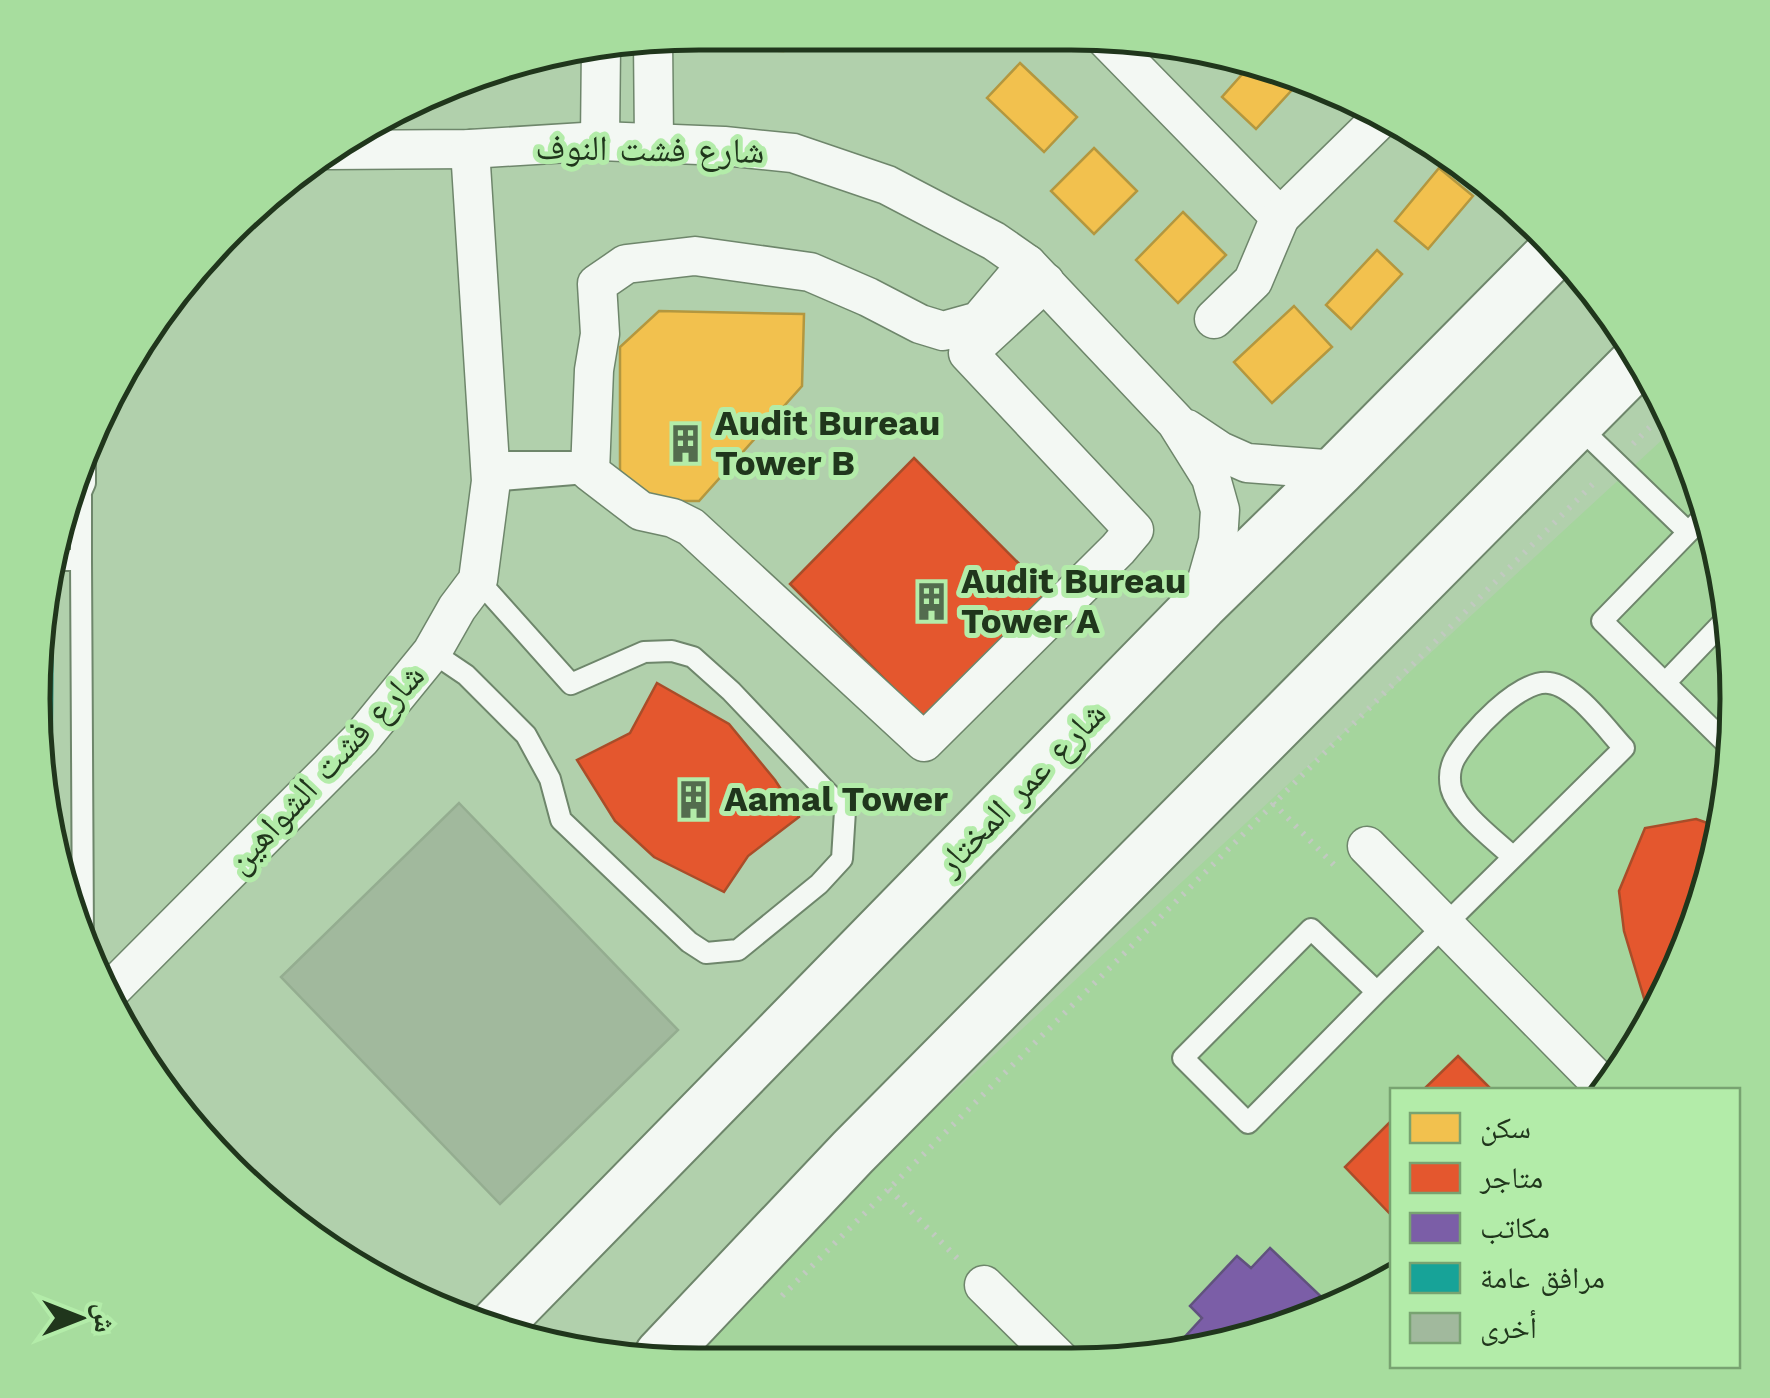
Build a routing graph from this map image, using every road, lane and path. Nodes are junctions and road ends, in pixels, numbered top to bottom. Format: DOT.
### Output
graph roads {
  1 [pos="653,51"];
  2 [pos="1118,52"];
  3 [pos="601,58"];
  4 [pos="1374,126"];
  5 [pos="600,142"];
  6 [pos="654,142"];
  7 [pos="353,150"];
  8 [pos="470,150"];
  9 [pos="1280,217"];
  10 [pos="1547,259"];
  11 [pos="1036,273"];
  12 [pos="1214,319"];
  13 [pos="1630,370"];
  14 [pos="1657,420"];
  15 [pos="1176,422"];
  16 [pos="1576,424"];
  17 [pos="1615,462"];
  18 [pos="590,467"];
  19 [pos="1338,470"];
  20 [pos="490,471"];
  21 [pos="76,519"];
  22 [pos="1696,524"];
  23 [pos="1688,532"];
  24 [pos="65,560"];
  25 [pos="81,560"];
  26 [pos="478,580"];
  27 [pos="1200,604"];
  28 [pos="1716,630"];
  29 [pos="432,652"];
  30 [pos="1665,682"];
  31 [pos="1719,731"];
  32 [pos="1273,803"];
  33 [pos="1367,846"];
  34 [pos="1513,857"];
  35 [pos="83,904"];
  36 [pos="1445,926"];
  37 [pos="116,985"];
  38 [pos="1377,992"];
  39 [pos="1597,1080"];
  40 [pos="854,1152"];
  41 [pos="890,1190"];
  42 [pos="984,1285"];
  43 [pos="778,1300"];
  44 [pos="503,1318"];
  45 [pos="667,1347"];
  46 [pos="1048,1348"];
  1 -- 6 [label="street"];
  2 -- 9 [label="street"];
  3 -- 5 [label="street"];
  4 -- 9 [label="street"];
  5 -- 6 [label="street, شارع فشت النوف"];
  5 -- 8 [label="street, شارع فشت النوف"];
  6 -- 11 [label="street, شارع فشت النوف"];
  7 -- 8 [label="street, شارع فشت النوف"];
  8 -- 20 [label="street, شارع فشت الشواهين"];
  9 -- 12 [label="street"];
  10 -- 19 [label="main road, شارع عمر المختار"];
  11 -- 15 [label="street, شارع فشت النوف"];
  11 -- 18 [label="street"];
  11 -- 18 [label="street"];
  13 -- 16 [label="main road"];
  14 -- 17 [label="path"];
  15 -- 19 [label="street, شارع فشت النوف"];
  15 -- 27 [label="street, شارع فشت النوف"];
  16 -- 17 [label="lane"];
  16 -- 40 [label="main road"];
  17 -- 23 [label="lane"];
  17 -- 32 [label="path"];
  18 -- 20 [label="lane"];
  19 -- 27 [label="main road, شارع عمر المختار"];
  20 -- 26 [label="street, شارع فشت الشواهين"];
  21 -- 25 [label="lane"];
  22 -- 23 [label="lane"];
  23 -- 30 [label="lane"];
  24 -- 25 [label="lane"];
  25 -- 35 [label="lane"];
  26 -- 29 [label="street, شارع فشت الشواهين"];
  26 -- 29 [label="lane"];
  27 -- 44 [label="main road, شارع عمر المختار"];
  28 -- 30 [label="lane"];
  29 -- 37 [label="street, شارع فشت الشواهين"];
  30 -- 31 [label="lane"];
  32 -- 33 [label="path"];
  32 -- 41 [label="path"];
  33 -- 36 [label="street"];
  34 -- 34 [label="lane"];
  34 -- 36 [label="lane"];
  36 -- 38 [label="lane"];
  36 -- 39 [label="street"];
  38 -- 38 [label="lane"];
  40 -- 41 [label="path"];
  40 -- 45 [label="main road"];
  41 -- 42 [label="path"];
  41 -- 43 [label="path"];
  42 -- 46 [label="street"];
}
